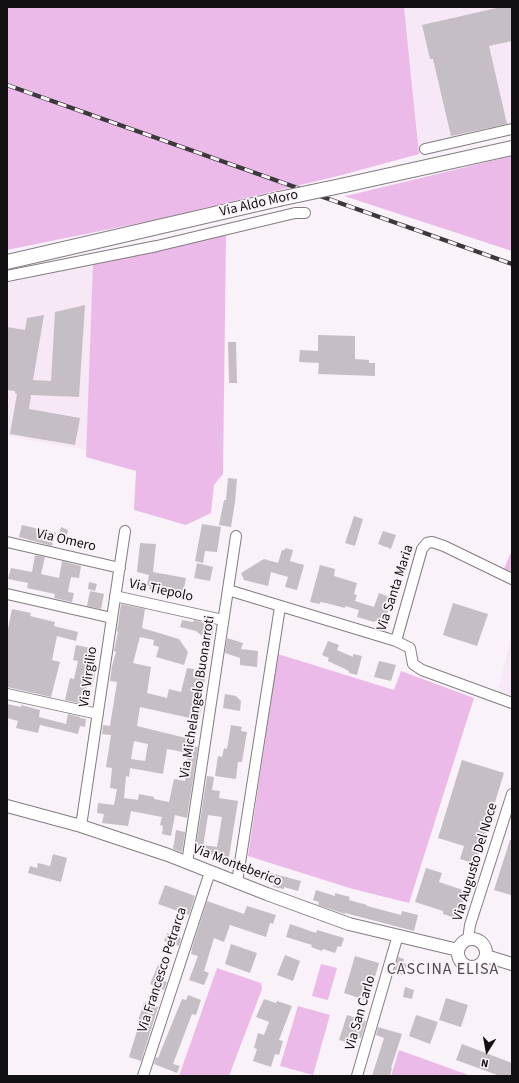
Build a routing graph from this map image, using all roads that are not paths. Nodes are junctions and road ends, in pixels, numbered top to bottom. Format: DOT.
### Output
graph roads {
  1 [pos="512,130"];
  2 [pos="512,148"];
  3 [pos="425,149"];
  4 [pos="305,213"];
  5 [pos="7,262"];
  6 [pos="7,276"];
  7 [pos="125,531"];
  8 [pos="236,536"];
  9 [pos="7,542"];
  10 [pos="120,568"];
  11 [pos="512,579"];
  12 [pos="228,590"];
  13 [pos="7,594"];
  14 [pos="116,596"];
  15 [pos="280,607"];
  16 [pos="112,618"];
  17 [pos="223,620"];
  18 [pos="396,641"];
  19 [pos="7,694"];
  20 [pos="512,703"];
  21 [pos="98,714"];
  22 [pos="512,794"];
  23 [pos="7,806"];
  24 [pos="81,826"];
  25 [pos="187,863"];
  26 [pos="210,872"];
  27 [pos="237,882"];
  28 [pos="398,935"];
  29 [pos="468,940"];
  30 [pos="458,950"];
  31 [pos="486,956"];
  32 [pos="512,964"];
  33 [pos="143,1076"];
  34 [pos="357,1076"];
  1 -- 3 [label="street"];
  2 -- 5 [label="main road, Via Aldo Moro, bridge"];
  4 -- 6 [label="street"];
  7 -- 10 [label="street, Via Virgilio"];
  8 -- 12 [label="street, Via Michelangelo Buonarroti"];
  9 -- 10 [label="street, Via Omero"];
  10 -- 14 [label="street, Via Virgilio"];
  11 -- 18 [label="street, Via Santa Maria"];
  12 -- 15 [label="street, Via Santa Maria"];
  12 -- 17 [label="street, Via Michelangelo Buonarroti"];
  13 -- 16 [label="street"];
  14 -- 16 [label="street, Via Virgilio"];
  14 -- 17 [label="street, Via Tiepolo"];
  15 -- 18 [label="street, Via Santa Maria"];
  15 -- 27 [label="street"];
  16 -- 21 [label="street, Via Virgilio"];
  17 -- 25 [label="street, Via Michelangelo Buonarroti"];
  18 -- 20 [label="street"];
  19 -- 21 [label="street"];
  21 -- 24 [label="street, Via Virgilio"];
  22 -- 29 [label="street, Via Augusto Del Noce"];
  23 -- 24 [label="street, Via Monteberico"];
  24 -- 25 [label="street, Via Monteberico"];
  25 -- 26 [label="street, Via Monteberico"];
  26 -- 27 [label="street, Via Monteberico"];
  26 -- 33 [label="street, Via Francesco Petrarca"];
  27 -- 28 [label="street, Via Monteberico"];
  28 -- 30 [label="street, Via Monteberico"];
  28 -- 34 [label="street, Via San Carlo"];
  29 -- 30 [label="street"];
  29 -- 31 [label="street"];
  30 -- 31 [label="street"];
  31 -- 32 [label="street"];
}
